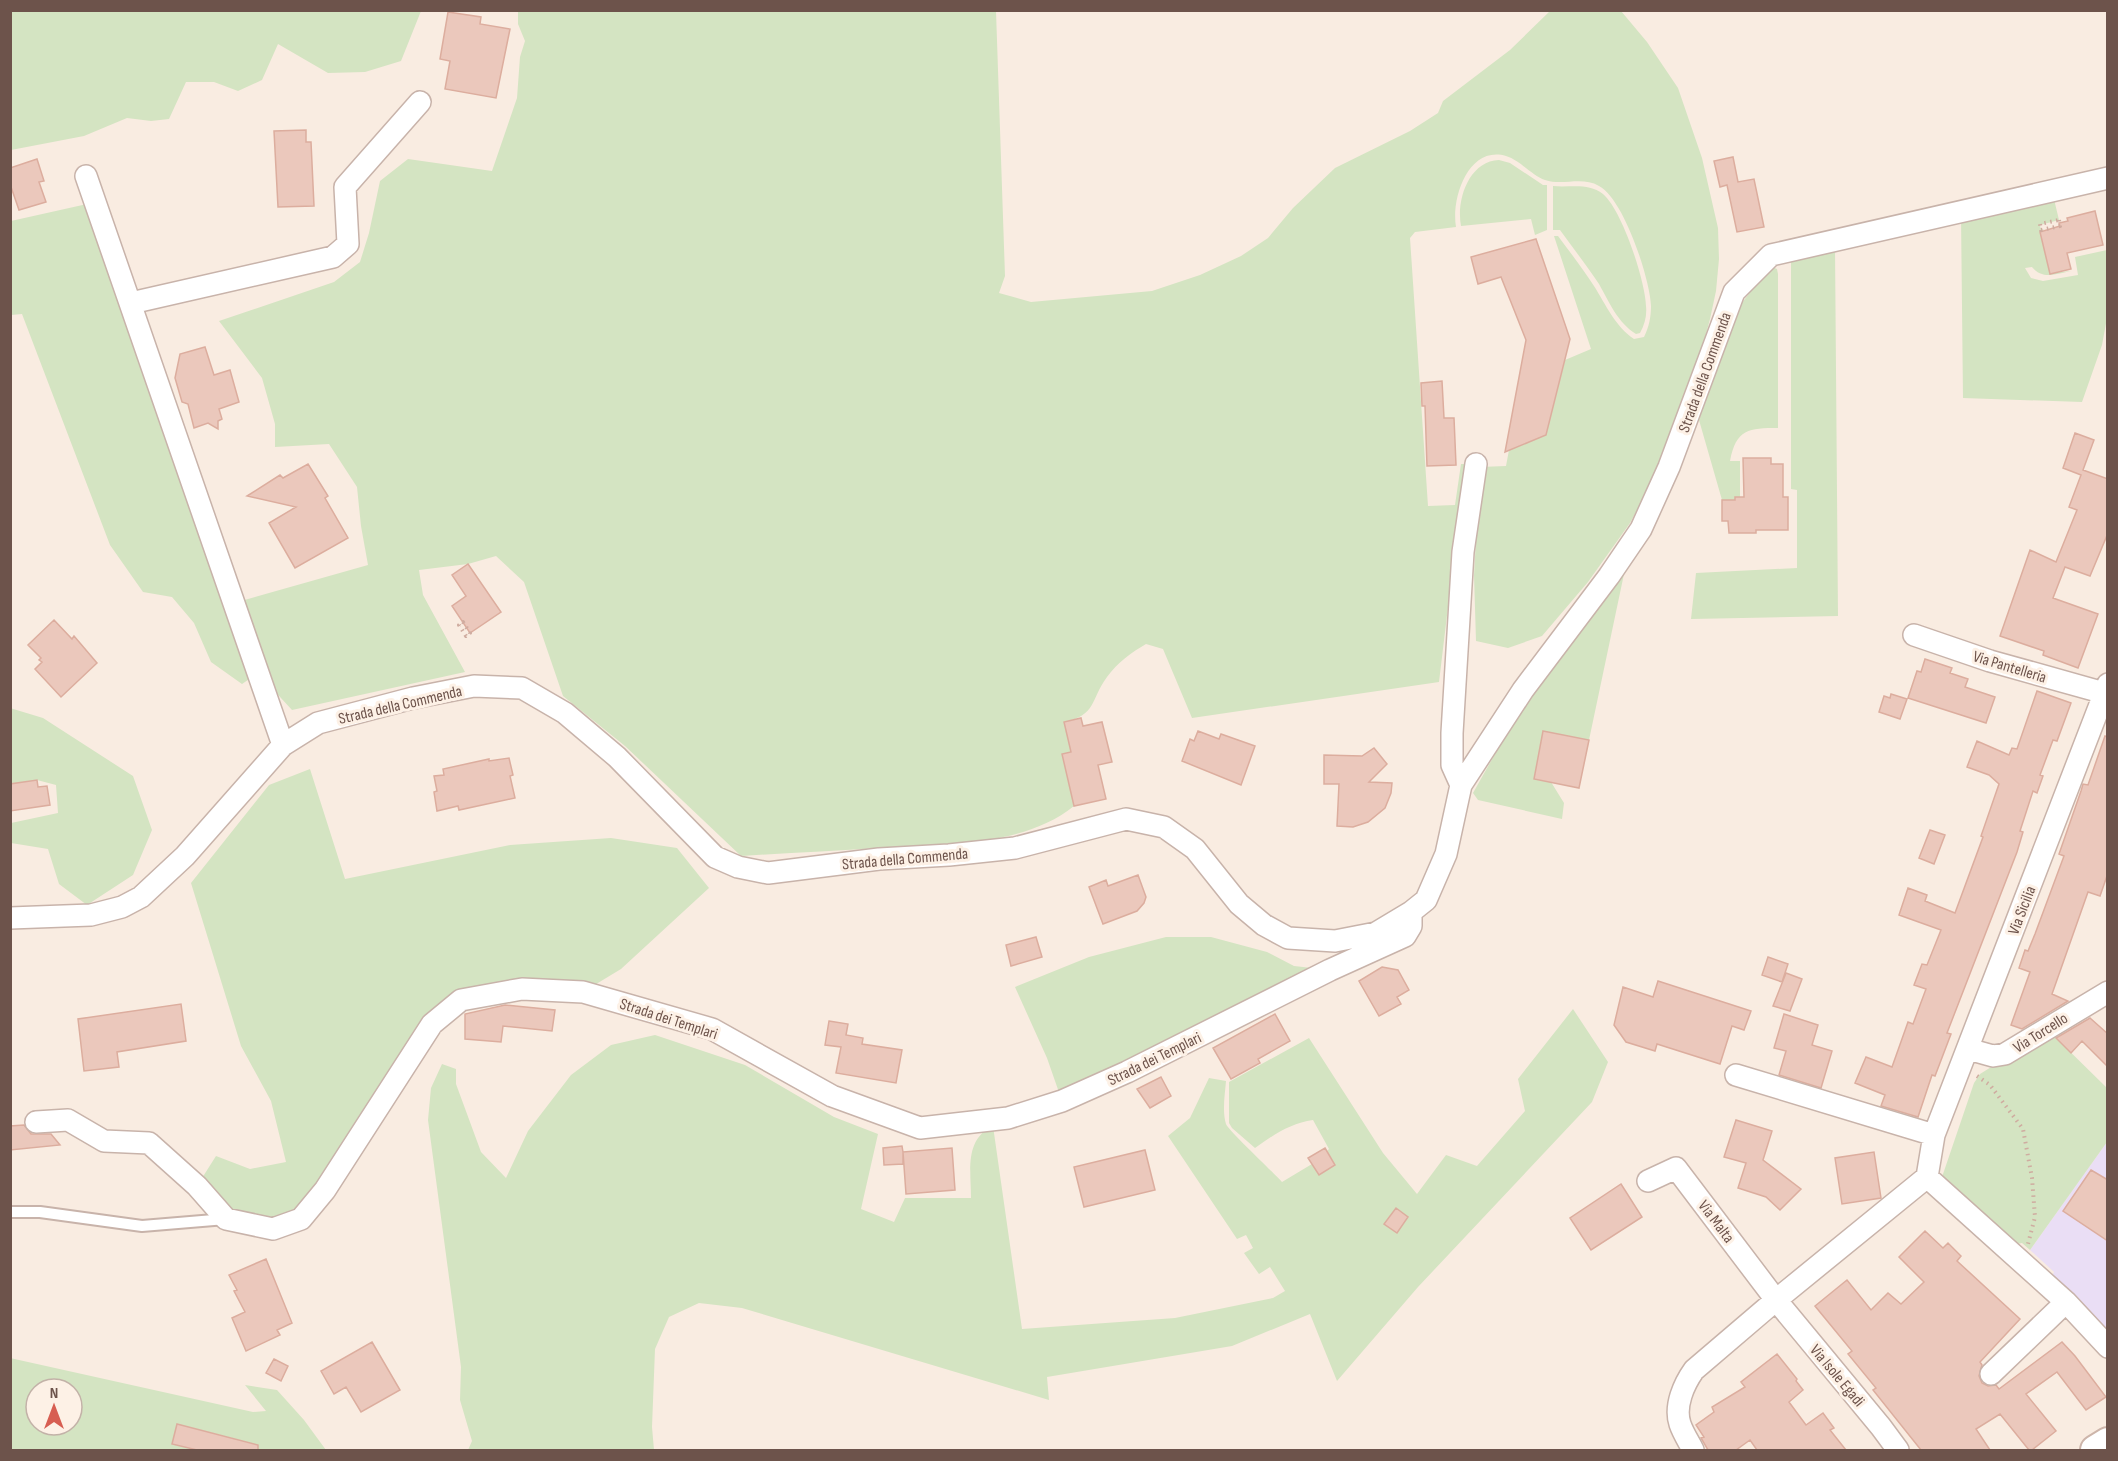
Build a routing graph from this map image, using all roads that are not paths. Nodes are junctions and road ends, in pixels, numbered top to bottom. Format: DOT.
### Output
graph roads {
  1 [pos="420,102"];
  2 [pos="86,176"];
  3 [pos="2108,178"];
  4 [pos="131,303"];
  5 [pos="1476,464"];
  6 [pos="1914,635"];
  7 [pos="2106,690"];
  8 [pos="283,745"];
  9 [pos="1461,785"];
  10 [pos="1411,912"];
  11 [pos="10,918"];
  12 [pos="2105,995"];
  13 [pos="1965,1057"];
  14 [pos="1736,1075"];
  15 [pos="36,1122"];
  16 [pos="1934,1135"];
  17 [pos="1927,1177"];
  18 [pos="1648,1181"];
  19 [pos="10,1212"];
  20 [pos="226,1219"];
  21 [pos="1776,1300"];
  22 [pos="2066,1302"];
  23 [pos="2108,1347"];
  24 [pos="1991,1374"];
  25 [pos="2108,1442"];
  26 [pos="1693,1450"];
  27 [pos="1898,1450"];
  28 [pos="2096,1450"];
  1 -- 4 [label="street"];
  2 -- 4 [label="street"];
  3 -- 9 [label="street, Strada della Commenda"];
  4 -- 8 [label="street"];
  5 -- 9 [label="street"];
  6 -- 7 [label="street, Via Pantelleria"];
  7 -- 13 [label="street, Via Sicilia"];
  8 -- 10 [label="street, Strada della Commenda"];
  8 -- 11 [label="street, Strada della Commenda"];
  9 -- 10 [label="street, Strada della Commenda"];
  10 -- 20 [label="street, Strada dei Templari"];
  12 -- 13 [label="street, Via Torcello"];
  13 -- 16 [label="street, Via Sicilia"];
  14 -- 16 [label="street"];
  15 -- 20 [label="street"];
  16 -- 17 [label="street, Via Sicilia"];
  17 -- 21 [label="street"];
  17 -- 22 [label="street"];
  18 -- 21 [label="street, Via Malta"];
  19 -- 20 [label="lane"];
  21 -- 26 [label="street"];
  21 -- 27 [label="street, Via Isole Egadi"];
  22 -- 23 [label="street"];
  22 -- 24 [label="street"];
  25 -- 28 [label="street"];
}
